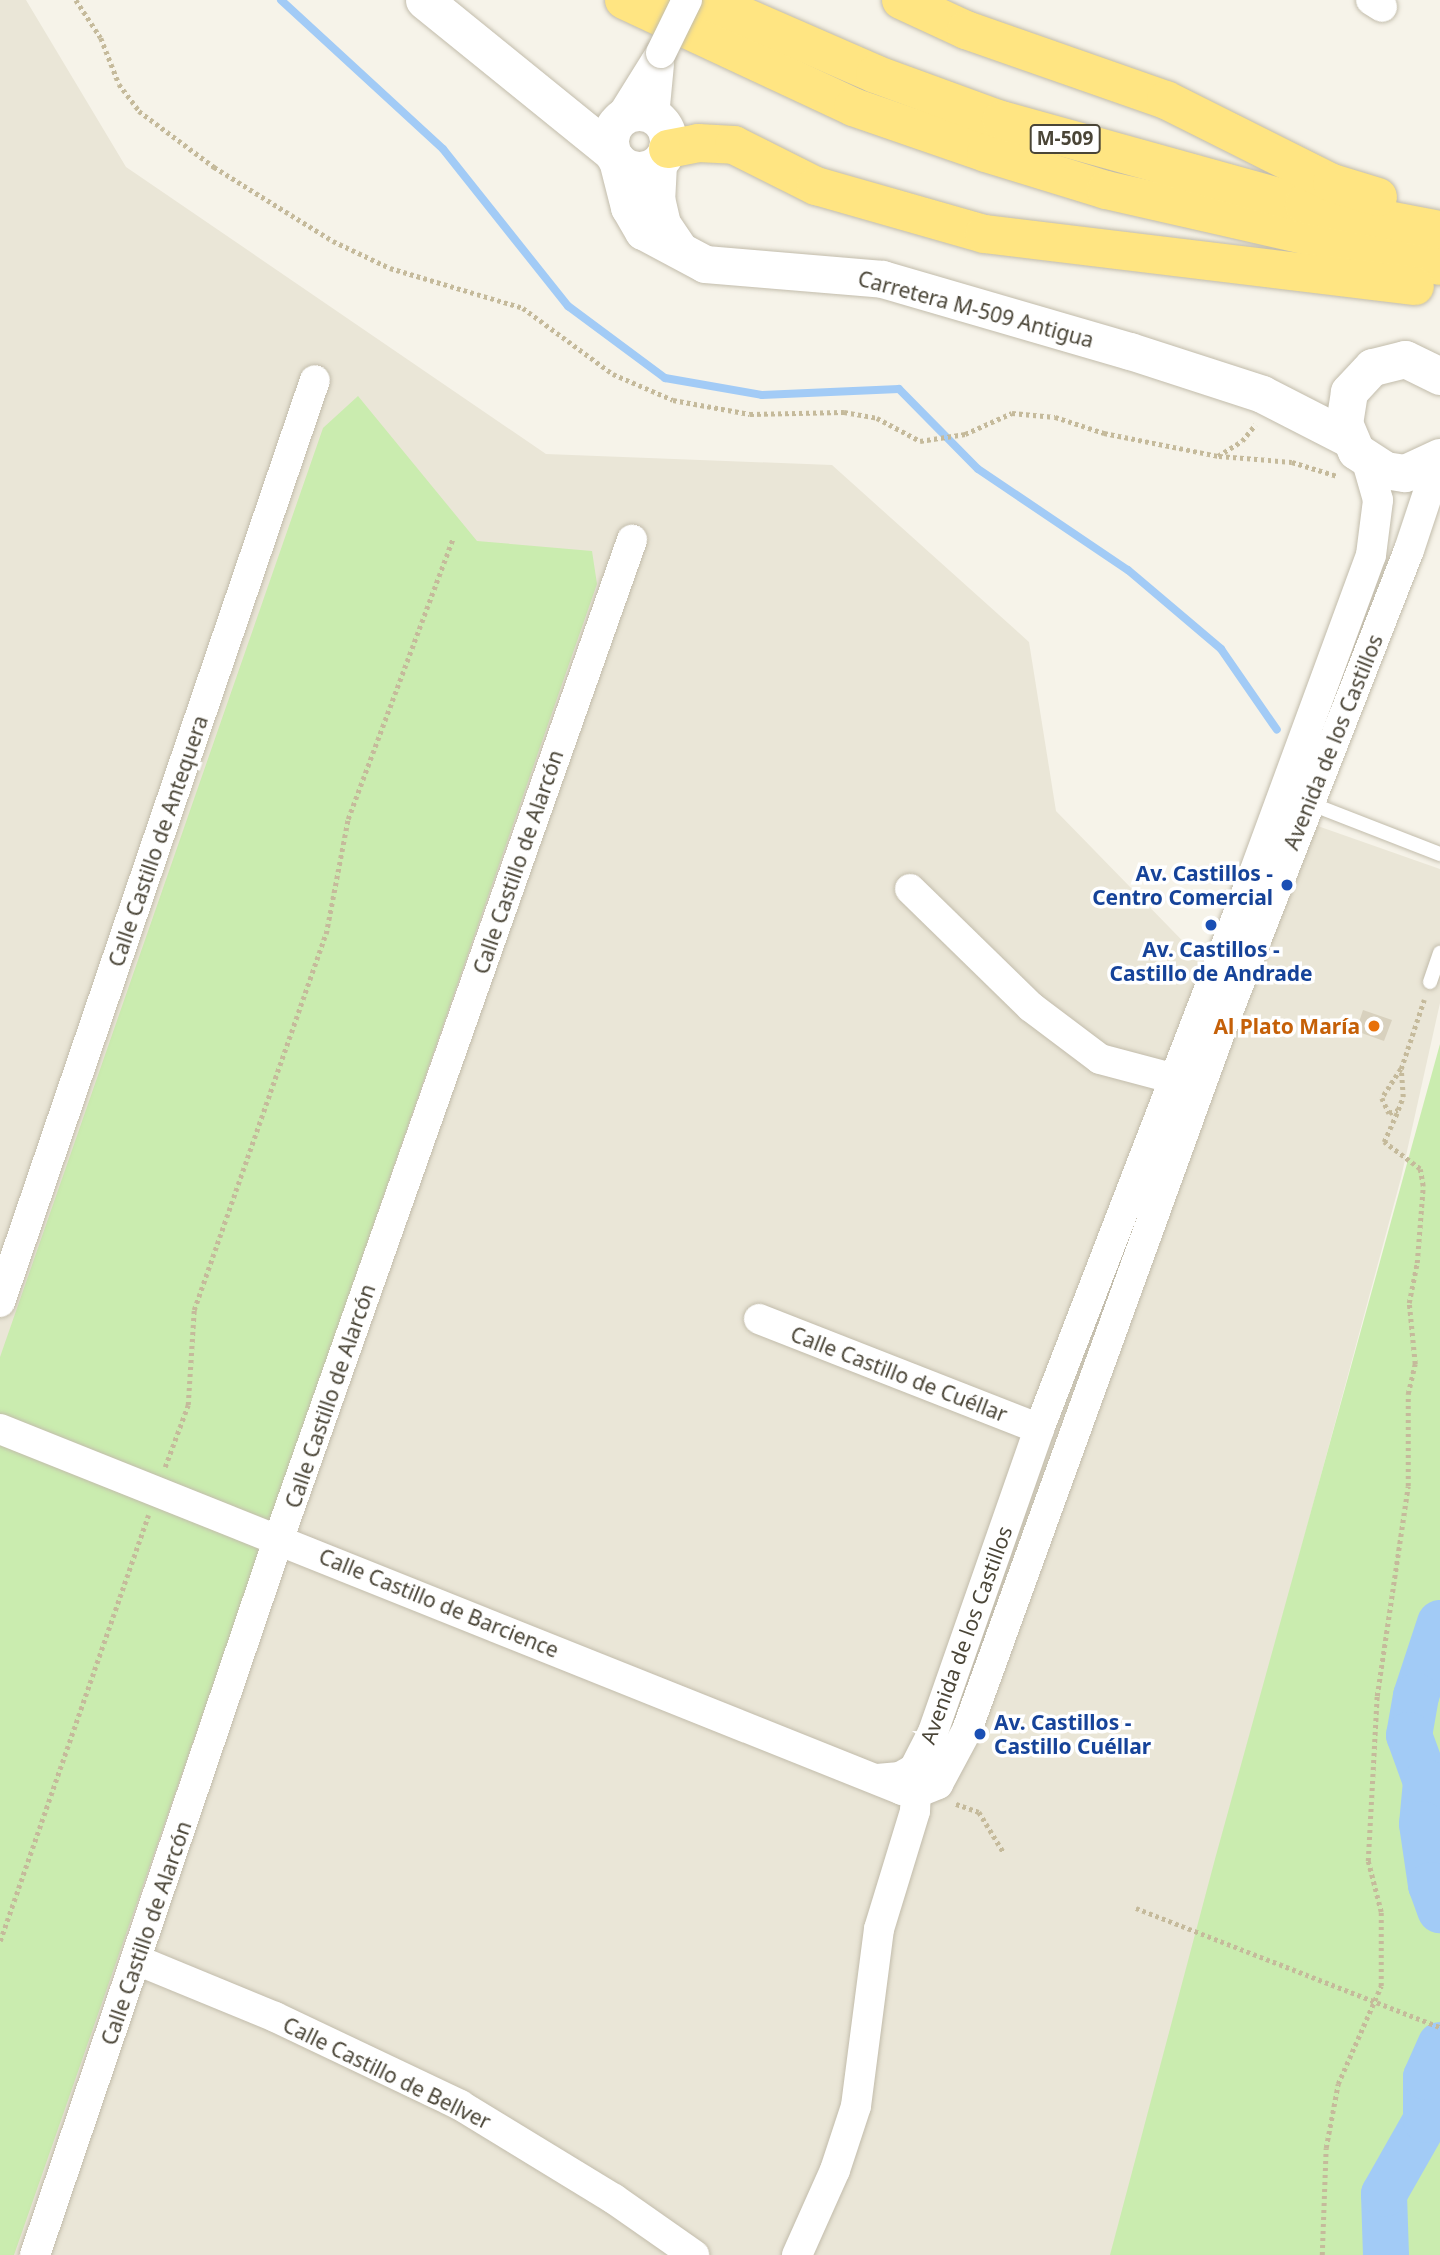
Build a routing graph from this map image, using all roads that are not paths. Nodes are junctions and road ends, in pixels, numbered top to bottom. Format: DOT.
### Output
graph roads {
  1 [pos="424,0"];
  2 [pos="624,0"];
  3 [pos="687,0"];
  4 [pos="706,0"];
  5 [pos="901,0"];
  6 [pos="661,53"];
  7 [pos="660,143"];
  8 [pos="616,145"];
  9 [pos="1440,217"];
  10 [pos="1440,230"];
  11 [pos="684,256"];
  12 [pos="1440,267"];
  13 [pos="1440,289"];
  14 [pos="1440,376"];
  15 [pos="315,380"];
  16 [pos="1349,393"];
  17 [pos="1262,394"];
  18 [pos="1440,457"];
  19 [pos="1363,462"];
  20 [pos="632,540"];
  21 [pos="1308,803"];
  22 [pos="1440,854"];
  23 [pos="910,889"];
  24 [pos="1440,953"];
  25 [pos="1430,982"];
  26 [pos="1175,1079"];
  27 [pos="0,1302"];
  28 [pos="759,1320"];
  29 [pos="0,1429"];
  30 [pos="1039,1429"];
  31 [pos="279,1538"];
  32 [pos="911,1784"];
  33 [pos="137,1960"];
  34 [pos="35,2255"];
  35 [pos="694,2255"];
  36 [pos="797,2255"];
  1 -- 8 [label="street"];
  2 -- 12 [label="highway, M-509"];
  3 -- 6 [label="street, bridge"];
  4 -- 10 [label="highway, M-509"];
  5 -- 9 [label="highway"];
  6 -- 7 [label="street"];
  6 -- 8 [label="street"];
  7 -- 8 [label="street"];
  7 -- 8 [label="street"];
  7 -- 11 [label="street"];
  7 -- 13 [label="highway"];
  8 -- 11 [label="street, Carretera M-509 Antigua"];
  11 -- 17 [label="street, Carretera M-509 Antigua"];
  14 -- 16 [label="street"];
  15 -- 27 [label="street, Calle Castillo de Antequera"];
  16 -- 17 [label="street, Carretera M-509 Antigua"];
  16 -- 19 [label="street"];
  17 -- 19 [label="street, Carretera M-509 Antigua"];
  18 -- 19 [label="street, Carretera M-509 Antigua"];
  18 -- 21 [label="street, Avenida de los Castillos"];
  19 -- 26 [label="street, Avenida de los Castillos"];
  20 -- 31 [label="street, Calle Castillo de Alarcón"];
  21 -- 22 [label="lane"];
  21 -- 32 [label="street, Avenida de los Castillos"];
  23 -- 26 [label="street"];
  24 -- 25 [label="lane"];
  26 -- 30 [label="street, Avenida de los Castillos"];
  28 -- 30 [label="street, Calle Castillo de Cuéllar"];
  29 -- 31 [label="street, Calle Castillo de Barcience"];
  30 -- 32 [label="street, Avenida de los Castillos"];
  31 -- 32 [label="street, Calle Castillo de Barcience"];
  31 -- 33 [label="street, Calle Castillo de Alarcón"];
  32 -- 36 [label="street"];
  33 -- 34 [label="street, Calle Castillo de Alarcón"];
  33 -- 35 [label="street, Calle Castillo de Bellver"];
}
